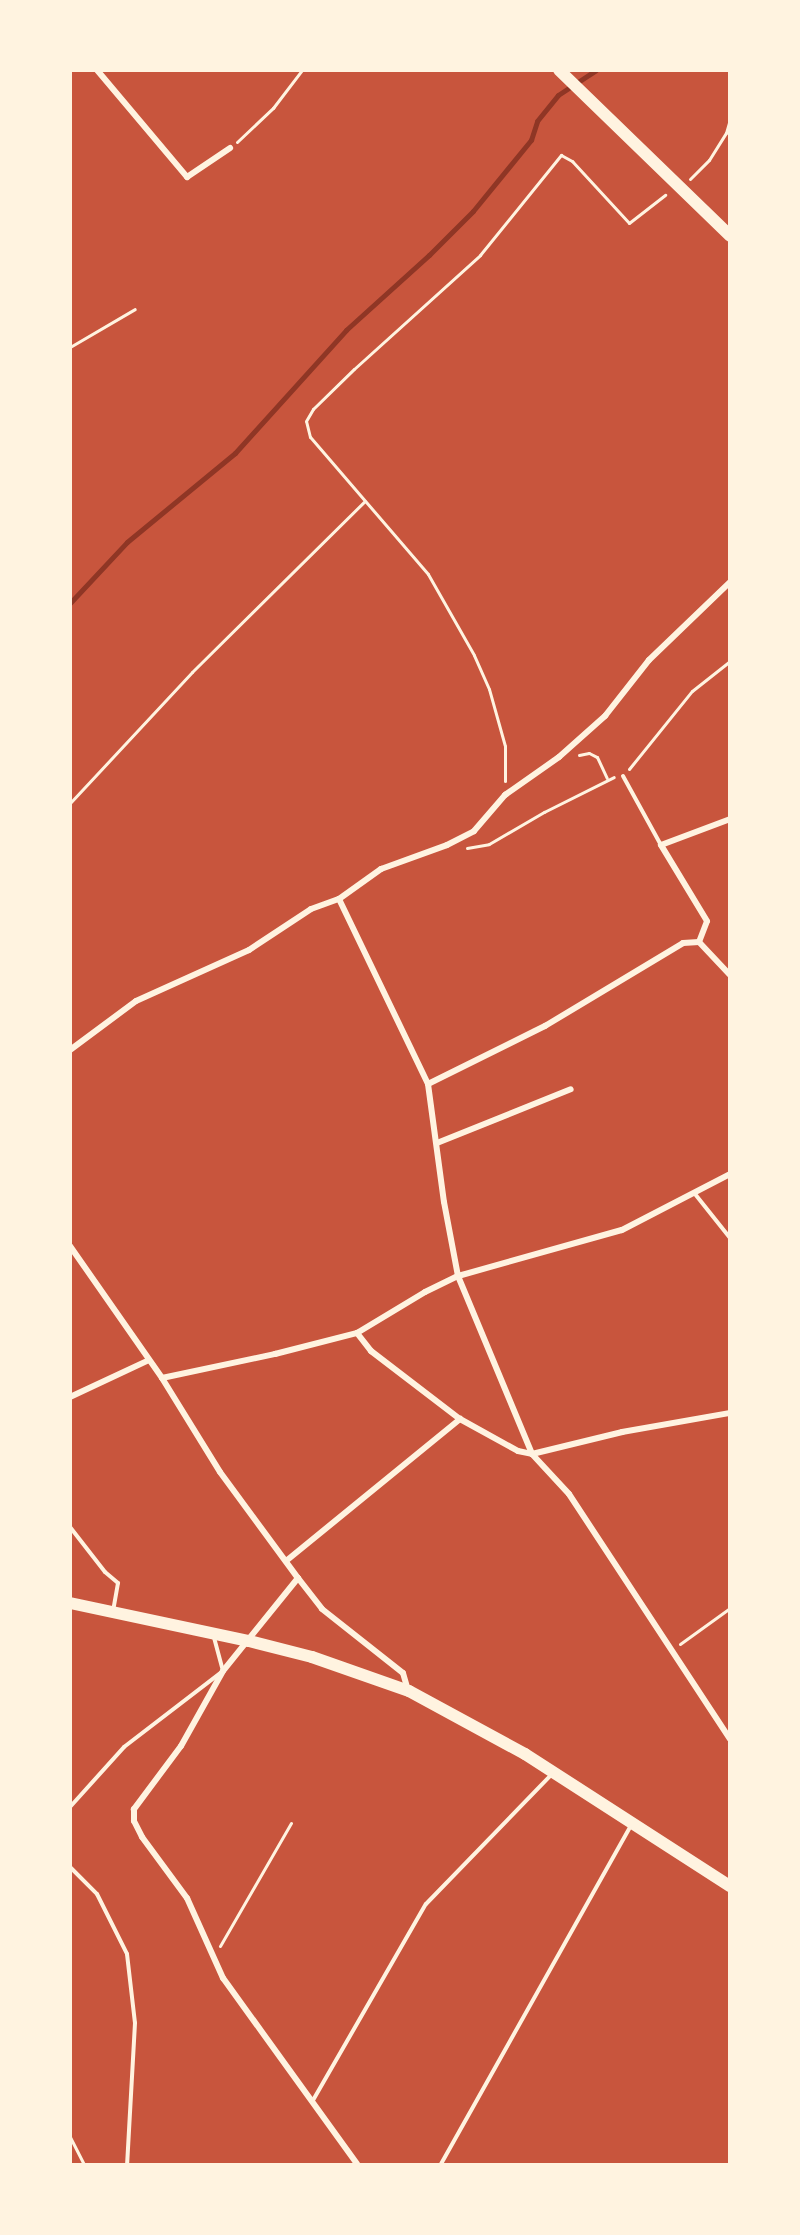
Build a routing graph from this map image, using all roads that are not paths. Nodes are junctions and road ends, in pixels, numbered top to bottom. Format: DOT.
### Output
graph roads {
  1 [pos="97,70"];
  2 [pos="559,70"];
  3 [pos="230,148"];
  4 [pos="729,236"];
  5 [pos="729,582"];
  6 [pos="623,776"];
  7 [pos="729,819"];
  8 [pos="661,845"];
  9 [pos="339,899"];
  10 [pos="699,942"];
  11 [pos="729,975"];
  12 [pos="70,1050"];
  13 [pos="428,1084"];
  14 [pos="571,1089"];
  15 [pos="437,1143"];
  16 [pos="729,1174"];
  17 [pos="695,1194"];
  18 [pos="729,1238"];
  19 [pos="70,1246"];
  20 [pos="458,1276"];
  21 [pos="357,1333"];
  22 [pos="149,1360"];
  23 [pos="162,1378"];
  24 [pos="70,1397"];
  25 [pos="729,1413"];
  26 [pos="460,1419"];
  27 [pos="532,1454"];
  28 [pos="70,1527"];
  29 [pos="286,1562"];
  30 [pos="298,1578"];
  31 [pos="70,1603"];
  32 [pos="113,1612"];
  33 [pos="214,1633"];
  34 [pos="249,1641"];
  35 [pos="223,1671"];
  36 [pos="409,1691"];
  37 [pos="729,1740"];
  38 [pos="554,1771"];
  39 [pos="70,1807"];
  40 [pos="632,1822"];
  41 [pos="70,1867"];
  42 [pos="729,1886"];
  43 [pos="312,2103"];
  44 [pos="127,2164"];
  45 [pos="357,2164"];
  46 [pos="441,2164"];
  1 -- 3 [label="street"];
  2 -- 4 [label="main road"];
  5 -- 9 [label="street"];
  6 -- 8 [label="lane"];
  7 -- 8 [label="street"];
  8 -- 10 [label="street"];
  9 -- 12 [label="street"];
  9 -- 13 [label="street"];
  10 -- 11 [label="street"];
  10 -- 13 [label="street"];
  13 -- 15 [label="street"];
  14 -- 15 [label="street"];
  15 -- 20 [label="street"];
  16 -- 17 [label="street"];
  17 -- 18 [label="lane"];
  17 -- 20 [label="street"];
  19 -- 22 [label="street"];
  20 -- 21 [label="street"];
  20 -- 27 [label="street"];
  21 -- 23 [label="street"];
  21 -- 26 [label="street"];
  22 -- 23 [label="street"];
  22 -- 24 [label="street"];
  23 -- 29 [label="street"];
  25 -- 27 [label="street"];
  26 -- 27 [label="street"];
  26 -- 29 [label="street"];
  27 -- 37 [label="street"];
  28 -- 32 [label="lane"];
  29 -- 30 [label="street"];
  30 -- 34 [label="street"];
  30 -- 36 [label="street"];
  31 -- 32 [label="main road"];
  32 -- 33 [label="main road"];
  33 -- 34 [label="main road"];
  33 -- 35 [label="lane"];
  34 -- 35 [label="street"];
  34 -- 36 [label="main road"];
  35 -- 39 [label="lane"];
  35 -- 43 [label="street"];
  36 -- 38 [label="main road"];
  38 -- 40 [label="main road"];
  38 -- 43 [label="lane"];
  40 -- 42 [label="main road"];
  40 -- 46 [label="lane"];
  41 -- 44 [label="lane"];
  43 -- 45 [label="street"];
}
